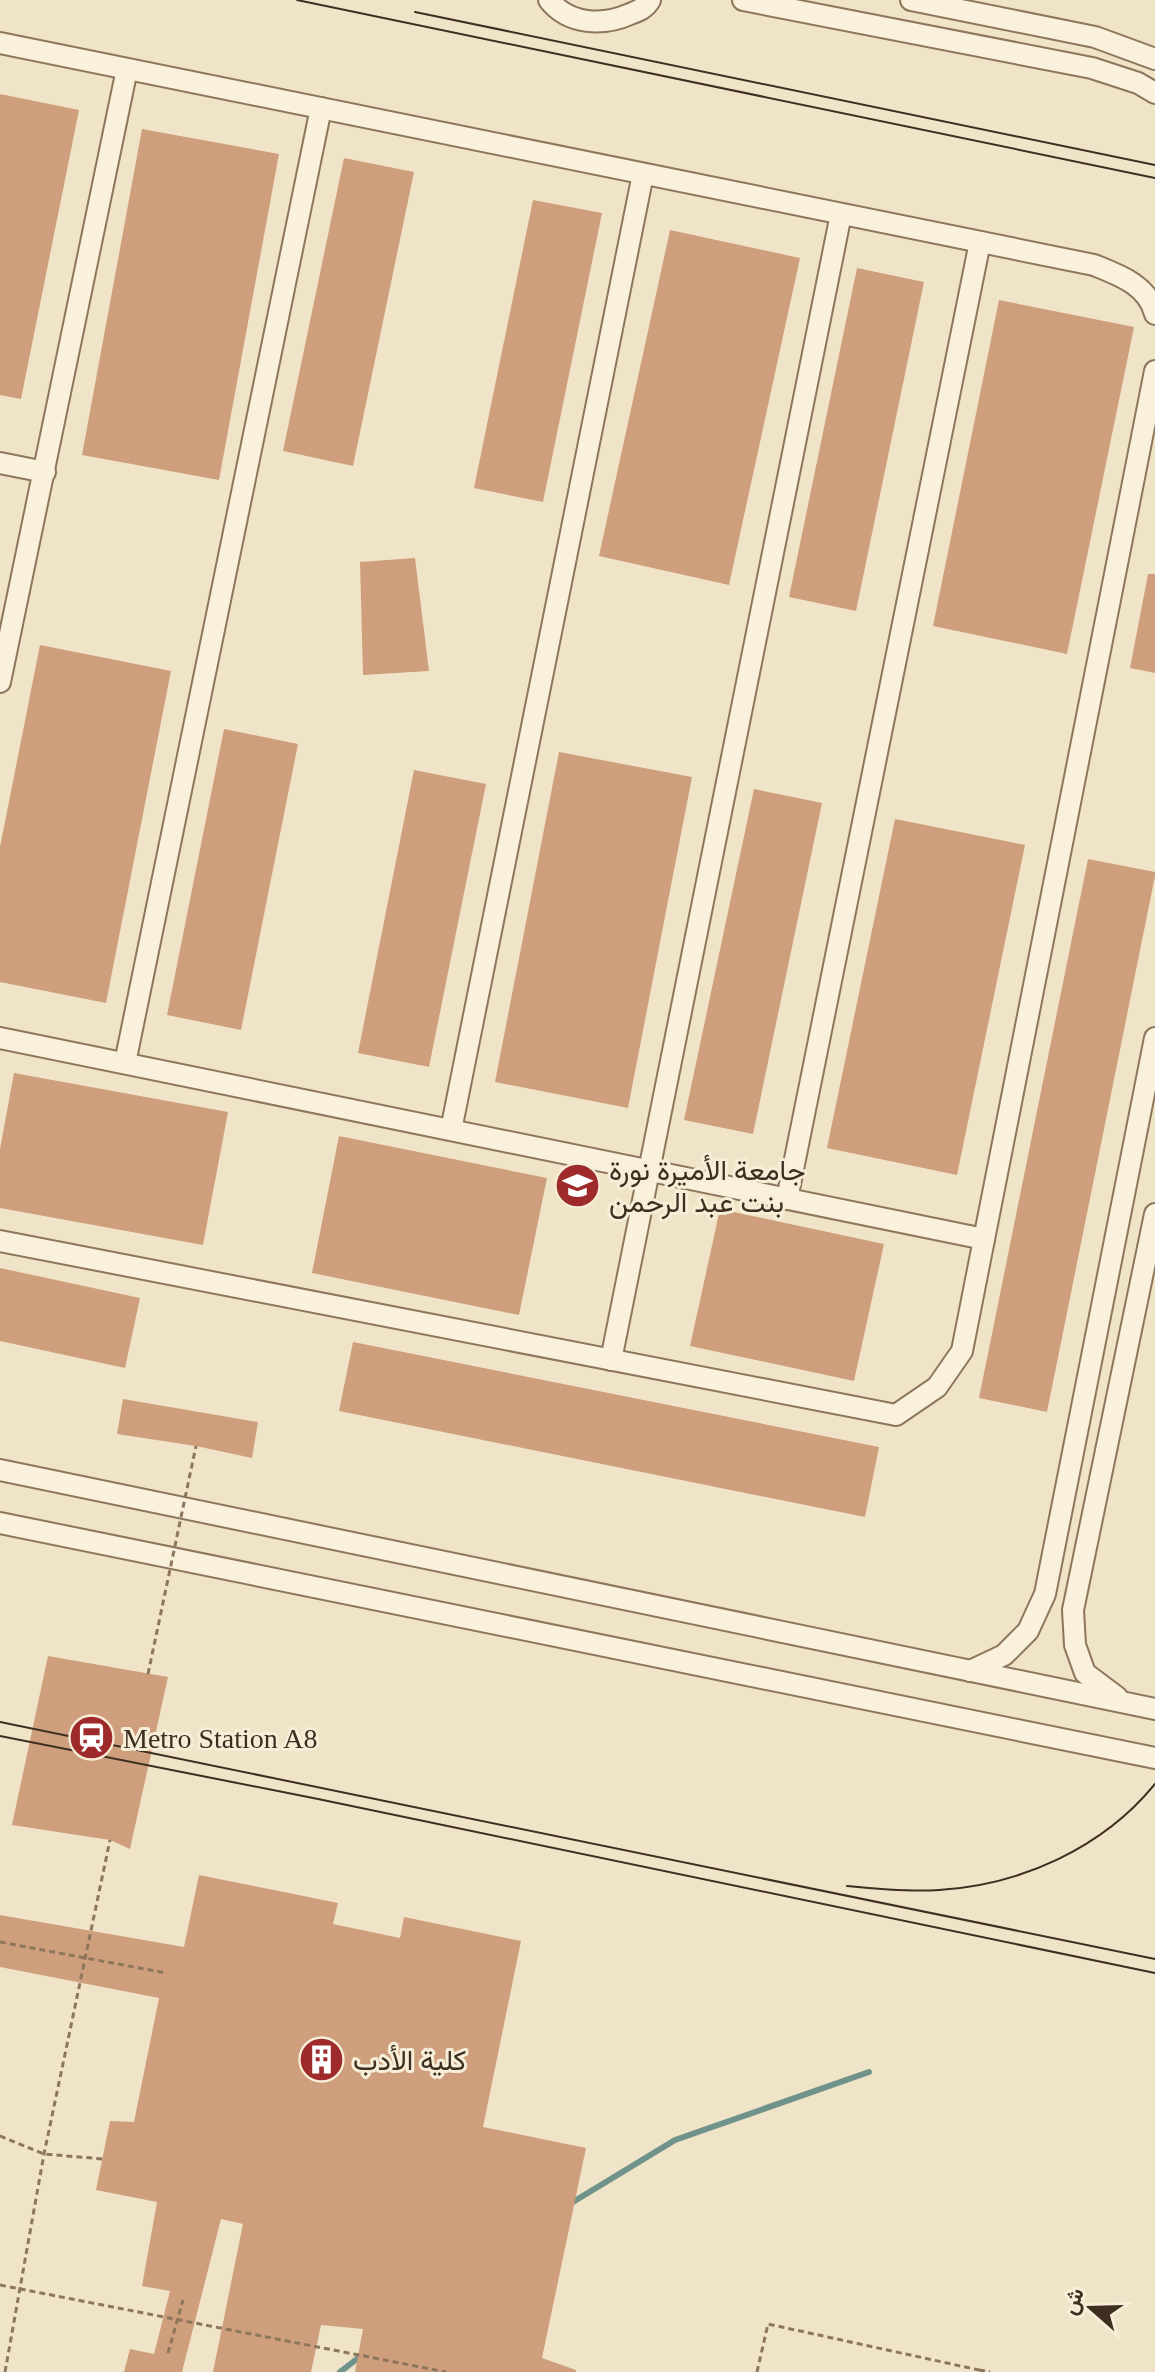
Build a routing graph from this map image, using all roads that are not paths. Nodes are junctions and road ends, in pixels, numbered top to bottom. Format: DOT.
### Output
graph roads {
  1 [pos="549,0"];
  2 [pos="743,0"];
  3 [pos="911,0"];
  4 [pos="652,2"];
  5 [pos="0,43"];
  6 [pos="1155,59"];
  7 [pos="127,69"];
  8 [pos="1155,93"];
  9 [pos="321,108"];
  10 [pos="643,174"];
  11 [pos="841,214"];
  12 [pos="980,242"];
  13 [pos="1155,314"];
  14 [pos="1155,371"];
  15 [pos="0,463"];
  16 [pos="45,472"];
  17 [pos="7,617"];
  18 [pos="0,682"];
  19 [pos="0,1038"];
  20 [pos="1155,1038"];
  21 [pos="125,1063"];
  22 [pos="451,1130"];
  23 [pos="649,1170"];
  24 [pos="787,1199"];
  25 [pos="1155,1214"];
  26 [pos="984,1239"];
  27 [pos="0,1241"];
  28 [pos="611,1360"];
  29 [pos="0,1470"];
  30 [pos="0,1523"];
  31 [pos="970,1671"];
  32 [pos="1123,1702"];
  33 [pos="1155,1709"];
  34 [pos="1155,1758"];
  1 -- 4 [label="street"];
  2 -- 8 [label="street"];
  3 -- 6 [label="street"];
  5 -- 7 [label="street"];
  7 -- 9 [label="street"];
  7 -- 16 [label="street"];
  9 -- 10 [label="street"];
  9 -- 21 [label="street"];
  10 -- 11 [label="street"];
  10 -- 22 [label="street"];
  11 -- 12 [label="street"];
  11 -- 23 [label="street"];
  12 -- 13 [label="street"];
  12 -- 24 [label="street"];
  14 -- 26 [label="street"];
  15 -- 16 [label="street"];
  16 -- 17 [label="street"];
  17 -- 18 [label="street"];
  19 -- 21 [label="street"];
  20 -- 31 [label="street"];
  21 -- 22 [label="street"];
  22 -- 23 [label="street"];
  23 -- 24 [label="street"];
  23 -- 28 [label="street"];
  24 -- 26 [label="street"];
  25 -- 32 [label="street"];
  26 -- 28 [label="street"];
  27 -- 28 [label="street"];
  29 -- 31 [label="street"];
  30 -- 34 [label="street"];
  31 -- 32 [label="street"];
  32 -- 33 [label="street"];
}
